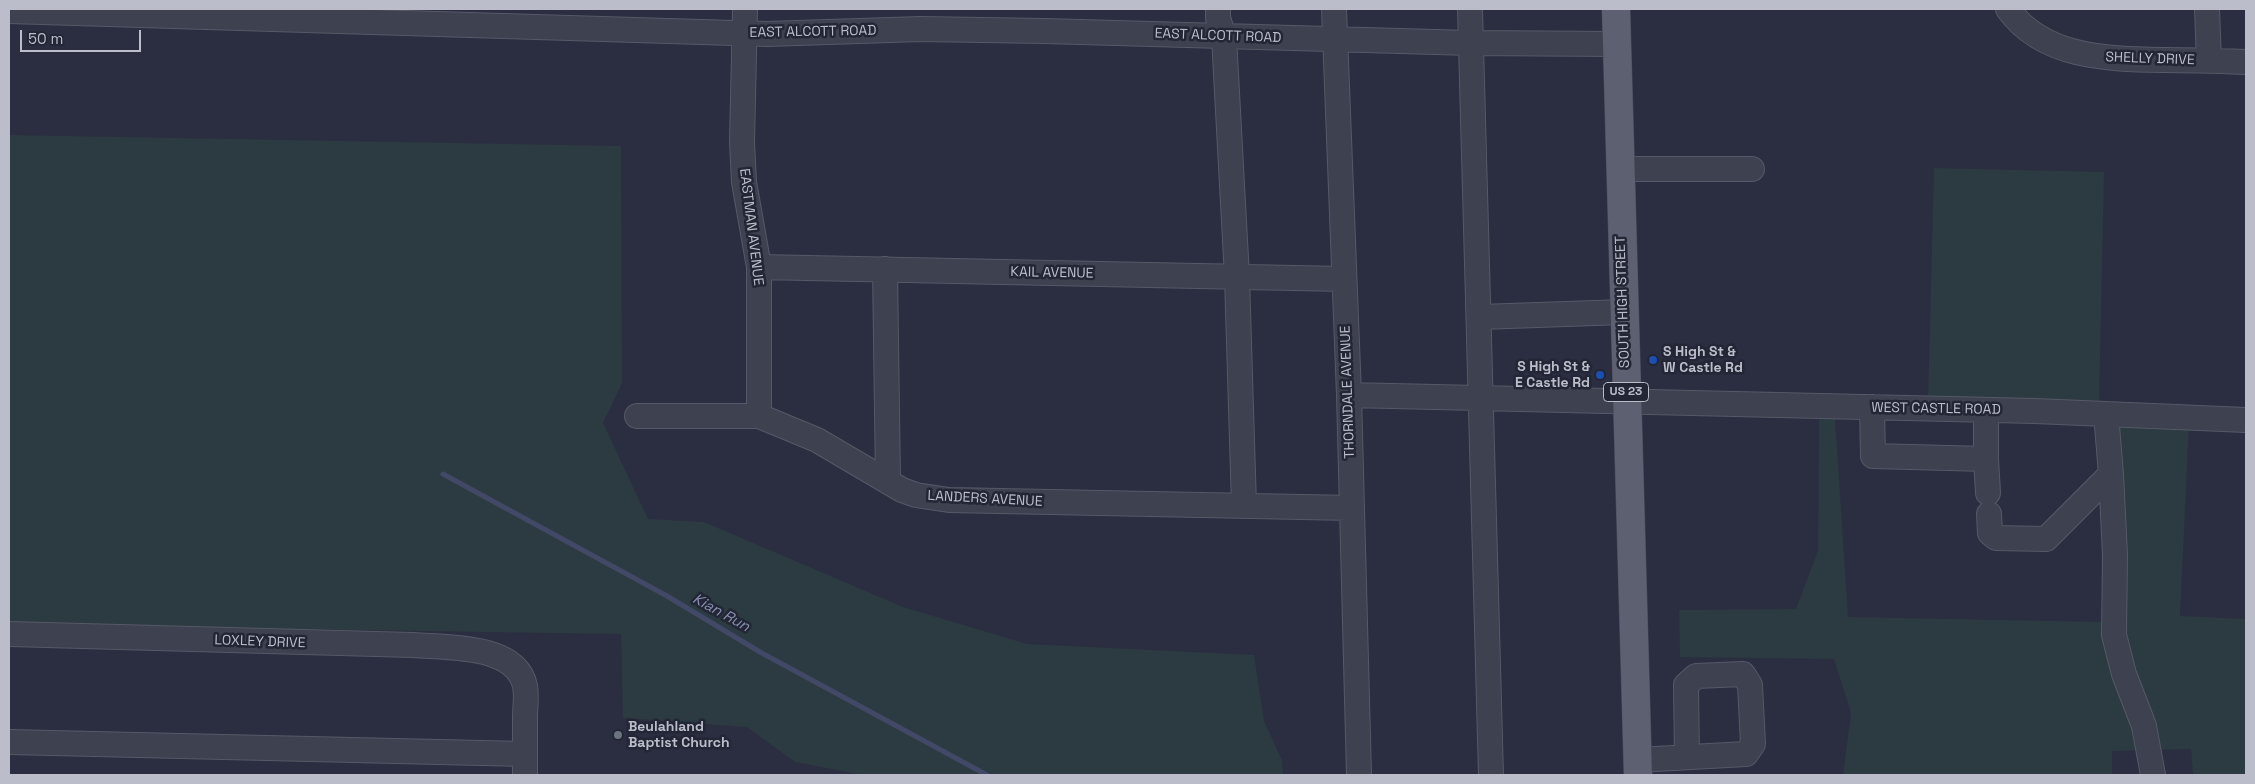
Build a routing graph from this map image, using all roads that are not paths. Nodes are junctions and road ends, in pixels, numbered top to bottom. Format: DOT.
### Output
graph roads {
  1 [pos="745,9"];
  2 [pos="1218,9"];
  3 [pos="1334,9"];
  4 [pos="1470,9"];
  5 [pos="1616,9"];
  6 [pos="2008,9"];
  7 [pos="2207,9"];
  8 [pos="9,11"];
  9 [pos="745,33"];
  10 [pos="1224,36"];
  11 [pos="1335,39"];
  12 [pos="1471,43"];
  13 [pos="1617,44"];
  14 [pos="2209,60"];
  15 [pos="2246,62"];
  16 [pos="1620,169"];
  17 [pos="1752,169"];
  18 [pos="759,267"];
  19 [pos="885,269"];
  20 [pos="1237,278"];
  21 [pos="1344,279"];
  22 [pos="1624,312"];
  23 [pos="1480,317"];
  24 [pos="1348,395"];
  25 [pos="1482,397"];
  26 [pos="1626,401"];
  27 [pos="1872,407"];
  28 [pos="1986,410"];
  29 [pos="2106,414"];
  30 [pos="637,416"];
  31 [pos="759,416"];
  32 [pos="2246,420"];
  33 [pos="1986,460"];
  34 [pos="2111,474"];
  35 [pos="888,482"];
  36 [pos="1244,506"];
  37 [pos="1352,508"];
  38 [pos="9,634"];
  39 [pos="9,742"];
  40 [pos="1687,756"];
  41 [pos="525,765"];
  42 [pos="1638,767"];
  43 [pos="1359,775"];
  44 [pos="1492,775"];
  45 [pos="2153,775"];
  1 -- 9 [label="street, EASTMAN AVENUE"];
  2 -- 10 [label="street"];
  3 -- 11 [label="street, THORNDALE AVENUE"];
  4 -- 12 [label="street"];
  5 -- 13 [label="main road, SOUTH HIGH STREET / US 23"];
  6 -- 14 [label="street, SHELLY DRIVE"];
  7 -- 14 [label="street"];
  8 -- 9 [label="street, EAST ALCOTT ROAD"];
  9 -- 10 [label="street, EAST ALCOTT ROAD"];
  9 -- 18 [label="street, EASTMAN AVENUE"];
  10 -- 11 [label="street, EAST ALCOTT ROAD"];
  10 -- 20 [label="street"];
  11 -- 12 [label="street, EAST ALCOTT ROAD"];
  11 -- 21 [label="street, THORNDALE AVENUE"];
  12 -- 13 [label="street, EAST ALCOTT ROAD"];
  12 -- 23 [label="street"];
  13 -- 16 [label="main road, SOUTH HIGH STREET / US 23"];
  14 -- 15 [label="street, SHELLY DRIVE"];
  16 -- 17 [label="street"];
  16 -- 22 [label="main road, SOUTH HIGH STREET / US 23"];
  18 -- 19 [label="street, KAIL AVENUE"];
  18 -- 31 [label="street, EASTMAN AVENUE"];
  19 -- 20 [label="street, KAIL AVENUE"];
  19 -- 35 [label="street"];
  20 -- 21 [label="street, KAIL AVENUE"];
  20 -- 36 [label="street"];
  21 -- 24 [label="street, THORNDALE AVENUE"];
  22 -- 23 [label="street"];
  22 -- 26 [label="main road, SOUTH HIGH STREET / US 23"];
  23 -- 25 [label="street"];
  24 -- 25 [label="street, WEST CASTLE ROAD"];
  24 -- 37 [label="street, THORNDALE AVENUE"];
  25 -- 26 [label="street, WEST CASTLE ROAD"];
  25 -- 44 [label="street"];
  26 -- 27 [label="street, WEST CASTLE ROAD"];
  26 -- 42 [label="main road, SOUTH HIGH STREET / US 23"];
  27 -- 28 [label="street, WEST CASTLE ROAD"];
  27 -- 33 [label="street"];
  28 -- 29 [label="street, WEST CASTLE ROAD"];
  28 -- 33 [label="street"];
  29 -- 32 [label="street, WEST CASTLE ROAD"];
  29 -- 34 [label="street"];
  30 -- 31 [label="street, LANDERS AVENUE"];
  31 -- 35 [label="street, LANDERS AVENUE"];
  33 -- 34 [label="street"];
  34 -- 45 [label="street"];
  35 -- 36 [label="street, LANDERS AVENUE"];
  36 -- 37 [label="street, LANDERS AVENUE"];
  37 -- 43 [label="street, THORNDALE AVENUE"];
  38 -- 41 [label="street, LOXLEY DRIVE"];
  39 -- 41 [label="street"];
  40 -- 42 [label="street"];
}
